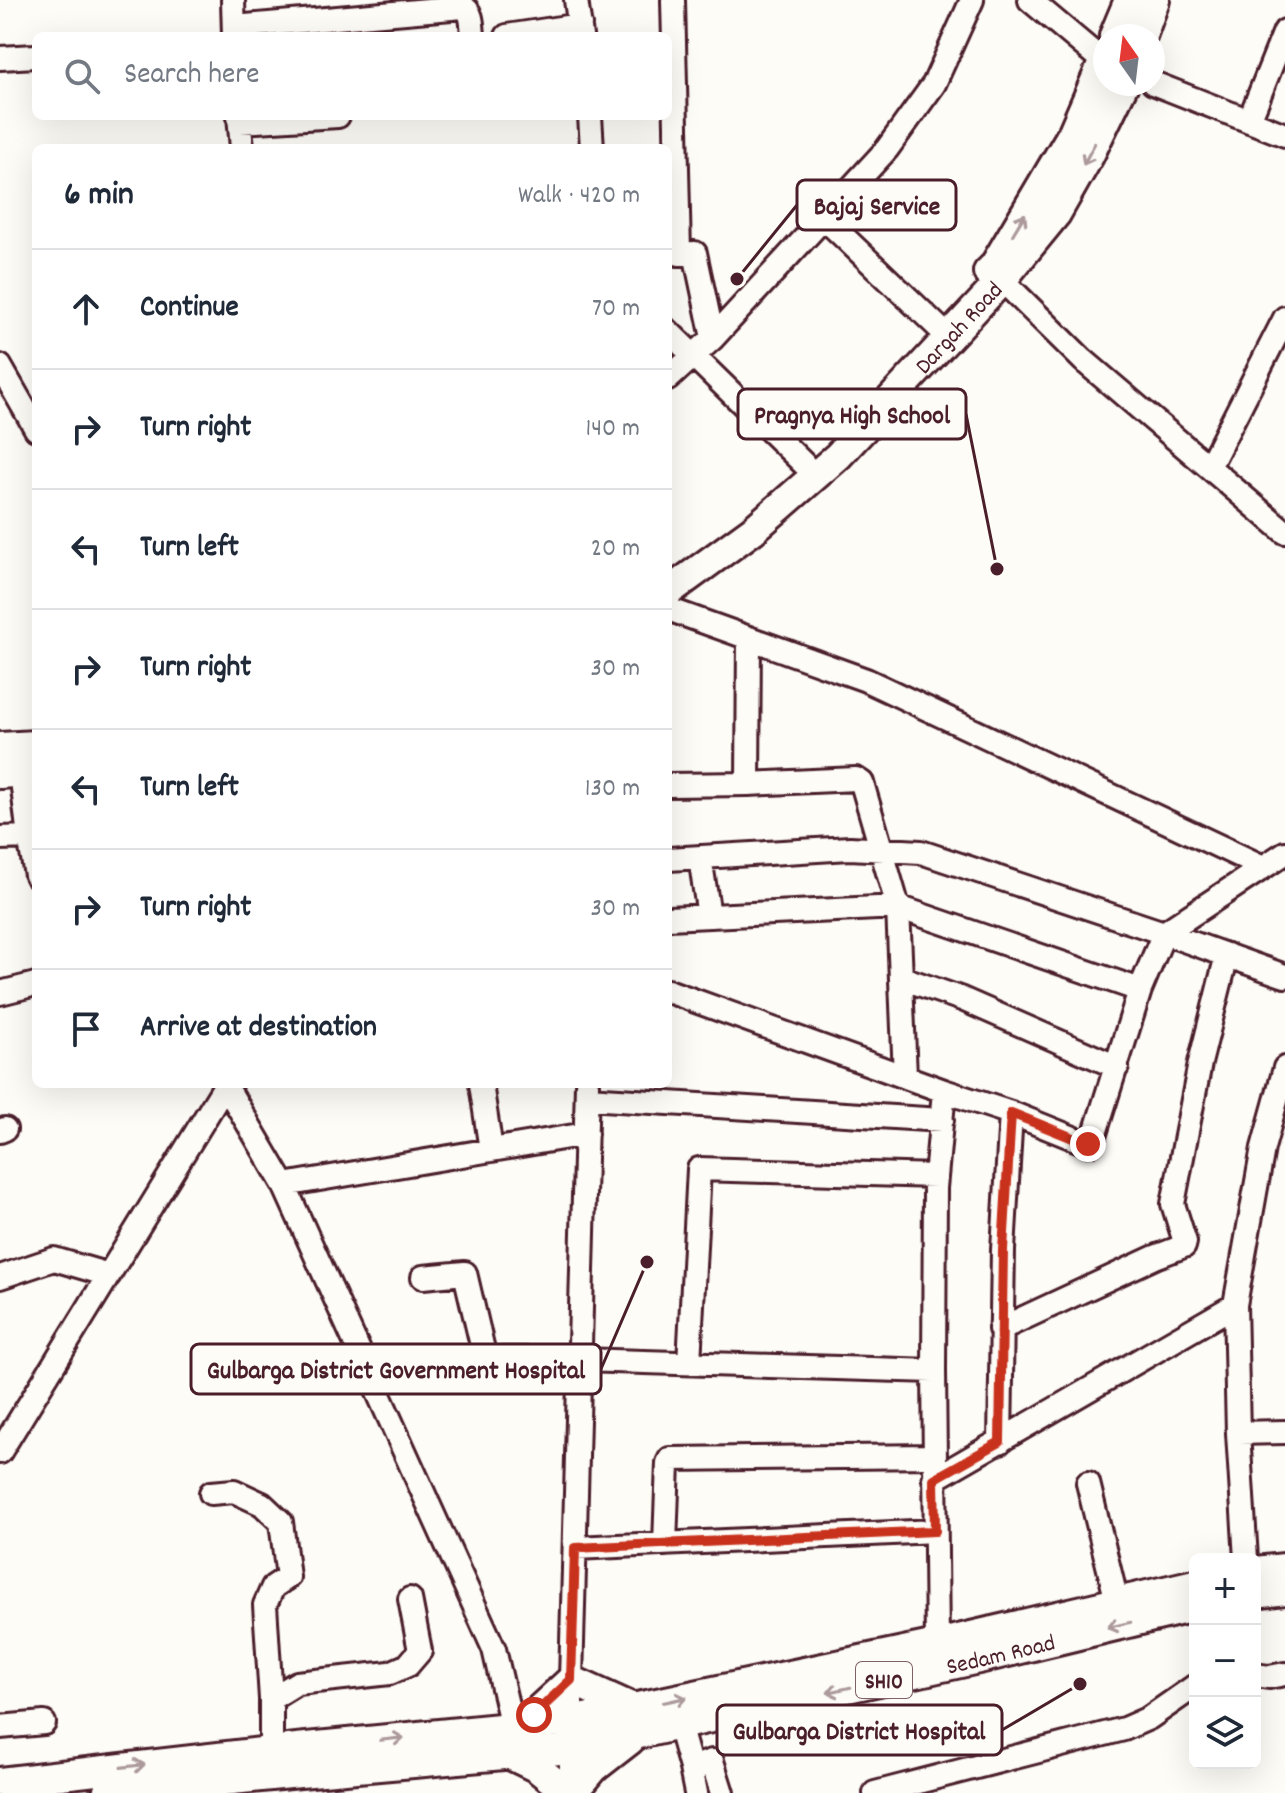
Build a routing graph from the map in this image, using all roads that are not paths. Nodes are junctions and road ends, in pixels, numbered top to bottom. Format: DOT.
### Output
graph roads {
  1 [pos="233,0"];
  2 [pos="576,0"];
  3 [pos="673,0"];
  4 [pos="972,0"];
  5 [pos="1030,0"];
  6 [pos="1129,0"];
  7 [pos="1155,0"];
  8 [pos="1119,24"];
  9 [pos="1146,24"];
  10 [pos="580,30"];
  11 [pos="234,31"];
  12 [pos="1285,31"];
  13 [pos="472,32"];
  14 [pos="556,32"];
  15 [pos="1093,52"];
  16 [pos="32,56"];
  17 [pos="0,58"];
  18 [pos="1093,86"];
  19 [pos="1165,88"];
  20 [pos="1118,96"];
  21 [pos="672,97"];
  22 [pos="239,120"];
  23 [pos="590,120"];
  24 [pos="1249,121"];
  25 [pos="1285,135"];
  26 [pos="242,144"];
  27 [pos="592,144"];
  28 [pos="824,218"];
  29 [pos="1002,280"];
  30 [pos="1285,318"];
  31 [pos="939,328"];
  32 [pos="672,335"];
  33 [pos="713,338"];
  34 [pos="693,357"];
  35 [pos="0,366"];
  36 [pos="672,375"];
  37 [pos="32,422"];
  38 [pos="804,464"];
  39 [pos="1209,467"];
  40 [pos="1285,532"];
  41 [pos="672,570"];
  42 [pos="672,589"];
  43 [pos="672,610"];
  44 [pos="749,638"];
  45 [pos="32,745"];
  46 [pos="0,747"];
  47 [pos="19,772"];
  48 [pos="748,784"];
  49 [pos="672,785"];
  50 [pos="32,831"];
  51 [pos="32,836"];
  52 [pos="0,838"];
  53 [pos="880,849"];
  54 [pos="1285,853"];
  55 [pos="700,857"];
  56 [pos="672,859"];
  57 [pos="1263,867"];
  58 [pos="898,907"];
  59 [pos="709,916"];
  60 [pos="672,918"];
  61 [pos="1164,933"];
  62 [pos="1227,955"];
  63 [pos="1285,976"];
  64 [pos="902,978"];
  65 [pos="32,985"];
  66 [pos="1140,990"];
  67 [pos="672,992"];
  68 [pos="0,993"];
  69 [pos="1117,1067"];
  70 [pos="1284,1074"];
  71 [pos="905,1077"];
  72 [pos="224,1088"];
  73 [pos="228,1088"];
  74 [pos="482,1088"];
  75 [pos="587,1091"];
  76 [pos="944,1091"];
  77 [pos="1011,1113"];
  78 [pos="942,1120"];
  79 [pos="586,1134"];
  80 [pos="1263,1148"];
  81 [pos="491,1150"];
  82 [pos="1285,1155"];
  83 [pos="936,1176"];
  84 [pos="284,1185"];
  85 [pos="109,1275"];
  86 [pos="0,1277"];
  87 [pos="423,1277"];
  88 [pos="1235,1305"];
  89 [pos="1000,1329"];
  90 [pos="580,1360"];
  91 [pos="689,1363"];
  92 [pos="934,1371"];
  93 [pos="1285,1432"];
  94 [pos="1238,1433"];
  95 [pos="1000,1442"];
  96 [pos="0,1452"];
  97 [pos="934,1456"];
  98 [pos="934,1479"];
  99 [pos="1088,1483"];
  100 [pos="211,1493"];
  101 [pos="935,1531"];
  102 [pos="665,1544"];
  103 [pos="575,1548"];
  104 [pos="1246,1553"];
  105 [pos="1285,1568"];
  106 [pos="1261,1570"];
  107 [pos="1189,1585"];
  108 [pos="1285,1590"];
  109 [pos="1261,1593"];
  110 [pos="410,1599"];
  111 [pos="1117,1602"];
  112 [pos="1189,1608"];
  113 [pos="937,1644"];
  114 [pos="1285,1674"];
  115 [pos="1261,1676"];
  116 [pos="571,1680"];
  117 [pos="1189,1690"];
  118 [pos="271,1699"];
  119 [pos="571,1721"];
  120 [pos="636,1721"];
  121 [pos="44,1723"];
  122 [pos="679,1725"];
  123 [pos="0,1727"];
  124 [pos="514,1736"];
  125 [pos="571,1749"];
  126 [pos="271,1751"];
  127 [pos="691,1768"];
  128 [pos="0,1782"];
  129 [pos="107,1793"];
  130 [pos="571,1793"];
  131 [pos="696,1793"];
  132 [pos="722,1793"];
  133 [pos="875,1793"];
  1 -- 11 [label="street"];
  2 -- 10 [label="street"];
  3 -- 21 [label="street"];
  4 -- 28 [label="street"];
  5 -- 15 [label="street"];
  6 -- 8 [label="main road"];
  7 -- 9 [label="main road"];
  10 -- 14 [label="street"];
  11 -- 13 [label="street"];
  12 -- 24 [label="street"];
  16 -- 17 [label="street"];
  31 -- 18 [label="main road, Dargah Road, one-way"];
  19 -- 24 [label="street"];
  20 -- 29 [label="main road, Dargah Road, one-way"];
  21 -- 33 [label="street"];
  22 -- 26 [label="street"];
  23 -- 27 [label="street"];
  24 -- 25 [label="street"];
  28 -- 31 [label="street"];
  28 -- 33 [label="street"];
  29 -- 39 [label="street"];
  29 -- 42 [label="main road, Dargah Road"];
  30 -- 39 [label="street"];
  31 -- 38 [label="main road, Dargah Road"];
  32 -- 34 [label="street"];
  33 -- 34 [label="street"];
  34 -- 36 [label="street"];
  34 -- 38 [label="street"];
  35 -- 37 [label="street"];
  38 -- 41 [label="main road, Dargah Road"];
  39 -- 40 [label="street"];
  43 -- 44 [label="street"];
  44 -- 48 [label="street"];
  44 -- 57 [label="street"];
  45 -- 46 [label="main road"];
  47 -- 50 [label="street"];
  48 -- 49 [label="street"];
  48 -- 53 [label="street"];
  51 -- 52 [label="street"];
  53 -- 55 [label="street"];
  53 -- 58 [label="street"];
  53 -- 61 [label="street"];
  54 -- 57 [label="street"];
  55 -- 56 [label="street"];
  55 -- 59 [label="street"];
  57 -- 61 [label="street"];
  58 -- 59 [label="street"];
  58 -- 64 [label="street"];
  58 -- 66 [label="street"];
  59 -- 60 [label="street"];
  61 -- 62 [label="street"];
  61 -- 66 [label="street"];
  62 -- 63 [label="street"];
  62 -- 89 [label="street"];
  64 -- 69 [label="street"];
  64 -- 71 [label="street"];
  65 -- 68 [label="street"];
  66 -- 69 [label="street"];
  67 -- 71 [label="street"];
  69 -- 77 [label="street"];
  70 -- 80 [label="street"];
  71 -- 76 [label="street"];
  72 -- 85 [label="street"];
  73 -- 84 [label="street"];
  74 -- 81 [label="street"];
  75 -- 78 [label="street"];
  75 -- 79 [label="street"];
  76 -- 77 [label="street"];
  76 -- 78 [label="street"];
  77 -- 89 [label="street"];
  78 -- 83 [label="street"];
  79 -- 81 [label="street"];
  79 -- 90 [label="street"];
  80 -- 82 [label="street"];
  80 -- 88 [label="street"];
  81 -- 84 [label="street"];
  83 -- 91 [label="street"];
  83 -- 92 [label="street"];
  84 -- 124 [label="street"];
  85 -- 86 [label="street"];
  85 -- 96 [label="street"];
  87 -- 90 [label="street"];
  88 -- 94 [label="street"];
  88 -- 95 [label="street"];
  89 -- 95 [label="street"];
  90 -- 91 [label="street"];
  90 -- 103 [label="street"];
  91 -- 92 [label="street"];
  92 -- 97 [label="street"];
  93 -- 94 [label="street"];
  94 -- 104 [label="street"];
  95 -- 98 [label="street"];
  97 -- 98 [label="street"];
  97 -- 102 [label="street"];
  98 -- 101 [label="street"];
  99 -- 111 [label="street"];
  100 -- 118 [label="street"];
  101 -- 102 [label="street"];
  101 -- 113 [label="street"];
  102 -- 103 [label="street"];
  103 -- 116 [label="street"];
  105 -- 106 [label="main road"];
  107 -- 111 [label="main road, Sedam Road / SH10"];
  108 -- 109 [label="main road"];
  110 -- 118 [label="street"];
  111 -- 113 [label="main road, Sedam Road / SH10"];
  112 -- 122 [label="main road, Sedam Road / SH10, one-way"];
  120 -- 113 [label="main road, SH10, one-way"];
  114 -- 115 [label="street"];
  116 -- 119 [label="street"];
  116 -- 120 [label="main road"];
  116 -- 124 [label="main road"];
  117 -- 133 [label="street"];
  118 -- 126 [label="street"];
  119 -- 120 [label="main road, SH10"];
  119 -- 124 [label="main road, SH10"];
  119 -- 125 [label="street"];
  120 -- 122 [label="main road, Sedam Road / SH10"];
  120 -- 125 [label="main road, Sedam Road / SH10"];
  120 -- 130 [label="main road"];
  121 -- 123 [label="street"];
  122 -- 127 [label="street"];
  124 -- 125 [label="main road, SH10"];
  126 -- 124 [label="main road, SH10, one-way"];
  124 -- 129 [label="main road, SH10"];
  124 -- 130 [label="main road"];
  125 -- 130 [label="street"];
  128 -- 126 [label="main road, SH10, one-way"];
  127 -- 131 [label="street"];
  127 -- 132 [label="street"];
}
